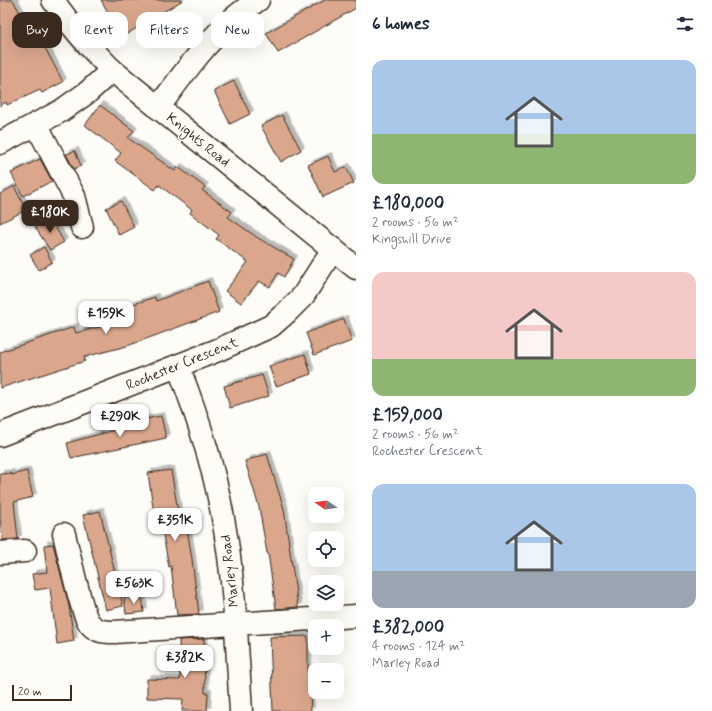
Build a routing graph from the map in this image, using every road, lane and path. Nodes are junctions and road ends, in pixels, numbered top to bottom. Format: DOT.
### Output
graph roads {
  1 [pos="53,0"];
  2 [pos="258,0"];
  3 [pos="112,70"];
  4 [pos="158,108"];
  5 [pos="36,124"];
  6 [pos="0,142"];
  7 [pos="82,227"];
  8 [pos="333,249"];
  9 [pos="356,268"];
  10 [pos="178,366"];
  11 [pos="0,435"];
  12 [pos="64,534"];
  13 [pos="25,551"];
  14 [pos="0,553"];
  15 [pos="356,616"];
  16 [pos="236,624"];
  17 [pos="241,711"];
  1 -- 3 [label="street, Knights Road"];
  2 -- 4 [label="street"];
  3 -- 4 [label="street, Knights Road"];
  3 -- 5 [label="street"];
  4 -- 8 [label="street, Knights Road"];
  5 -- 6 [label="street"];
  5 -- 7 [label="street"];
  8 -- 9 [label="street, Knights Road"];
  8 -- 10 [label="street, Rochester Crescent"];
  10 -- 11 [label="street, Rochester Crescent"];
  10 -- 16 [label="street, Marley Road"];
  12 -- 16 [label="street"];
  13 -- 14 [label="street"];
  15 -- 16 [label="street"];
  16 -- 17 [label="street, Marley Road"];
}
